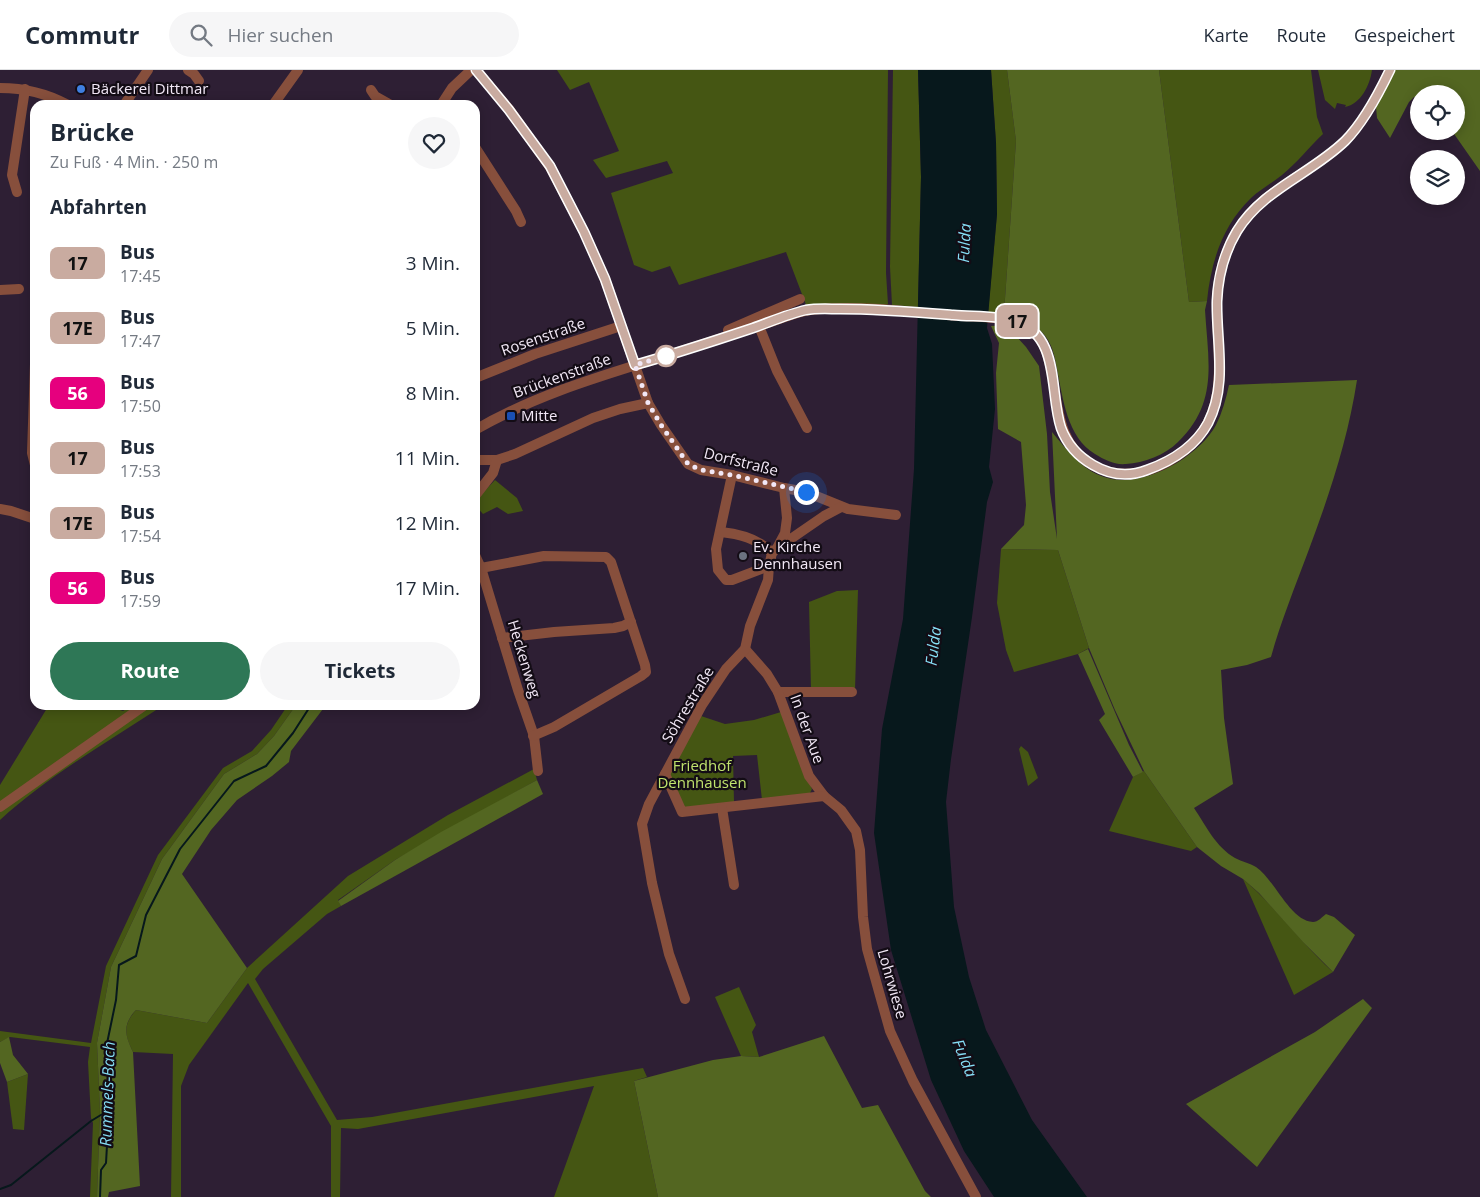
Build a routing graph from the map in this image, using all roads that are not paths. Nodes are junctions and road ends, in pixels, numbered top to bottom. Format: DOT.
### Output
graph roads {
  1 [pos="148,70"];
  2 [pos="188,70"];
  3 [pos="298,70"];
  4 [pos="472,70"];
  5 [pos="476,70"];
  6 [pos="1390,70"];
  7 [pos="199,81"];
  8 [pos="0,88"];
  9 [pos="25,89"];
  10 [pos="371,90"];
  11 [pos="59,100"];
  12 [pos="127,100"];
  13 [pos="277,100"];
  14 [pos="382,100"];
  15 [pos="446,100"];
  16 [pos="480,155"];
  17 [pos="17,192"];
  18 [pos="521,222"];
  19 [pos="19,289"];
  20 [pos="0,290"];
  21 [pos="800,299"];
  22 [pos="622,326"];
  23 [pos="759,326"];
  24 [pos="716,340"];
  25 [pos="635,365"];
  26 [pos="480,376"];
  27 [pos="648,403"];
  28 [pos="480,427"];
  29 [pos="807,428"];
  30 [pos="480,460"];
  31 [pos="497,460"];
  32 [pos="732,475"];
  33 [pos="784,488"];
  34 [pos="480,490"];
  35 [pos="841,507"];
  36 [pos="0,510"];
  37 [pos="896,515"];
  38 [pos="30,517"];
  39 [pos="721,532"];
  40 [pos="775,551"];
  41 [pos="769,566"];
  42 [pos="481,568"];
  43 [pos="631,622"];
  44 [pos="502,638"];
  45 [pos="745,649"];
  46 [pos="778,692"];
  47 [pos="852,692"];
  48 [pos="138,710"];
  49 [pos="533,736"];
  50 [pos="538,771"];
  51 [pos="665,774"];
  52 [pos="809,776"];
  53 [pos="824,796"];
  54 [pos="1,805"];
  55 [pos="722,808"];
  56 [pos="734,885"];
  57 [pos="685,998"];
  58 [pos="976,1197"];
  1 -- 12 [label="street"];
  2 -- 7 [label="street"];
  3 -- 13 [label="street"];
  4 -- 15 [label="street"];
  5 -- 22 [label="street, Dorfstraße"];
  6 -- 23 [label="street"];
  8 -- 9 [label="street"];
  9 -- 11 [label="street"];
  9 -- 17 [label="street"];
  10 -- 14 [label="street"];
  16 -- 18 [label="street"];
  19 -- 20 [label="street"];
  21 -- 24 [label="street, Brückenstraße"];
  22 -- 25 [label="street, Dorfstraße"];
  22 -- 26 [label="street, Rosenstraße"];
  23 -- 24 [label="street"];
  23 -- 29 [label="street"];
  24 -- 25 [label="street, Brückenstraße"];
  25 -- 27 [label="street, Dorfstraße"];
  25 -- 28 [label="street, Brückenstraße"];
  27 -- 31 [label="street"];
  27 -- 32 [label="street, Dorfstraße"];
  30 -- 31 [label="street"];
  31 -- 34 [label="street"];
  32 -- 33 [label="street, Dorfstraße"];
  32 -- 39 [label="street"];
  33 -- 35 [label="street, Dorfstraße"];
  33 -- 40 [label="street, Söhrestraße"];
  35 -- 37 [label="street, Dorfstraße"];
  35 -- 40 [label="street"];
  36 -- 38 [label="street"];
  39 -- 40 [label="street"];
  39 -- 41 [label="street"];
  40 -- 41 [label="street, Söhrestraße"];
  41 -- 45 [label="street, Söhrestraße"];
  42 -- 43 [label="street"];
  42 -- 44 [label="street, Heckenweg"];
  43 -- 44 [label="street"];
  43 -- 49 [label="street"];
  44 -- 49 [label="street, Heckenweg"];
  45 -- 46 [label="street, In der Aue"];
  45 -- 51 [label="street, Söhrestraße"];
  46 -- 47 [label="street, In der Aue"];
  46 -- 52 [label="street, In der Aue"];
  48 -- 54 [label="street"];
  49 -- 50 [label="street, Heckenweg"];
  51 -- 55 [label="street"];
  51 -- 57 [label="street, Söhrestraße"];
  52 -- 53 [label="street, Lohrwiese"];
  53 -- 55 [label="street"];
  53 -- 58 [label="street, Lohrwiese"];
  55 -- 56 [label="street"];
}
